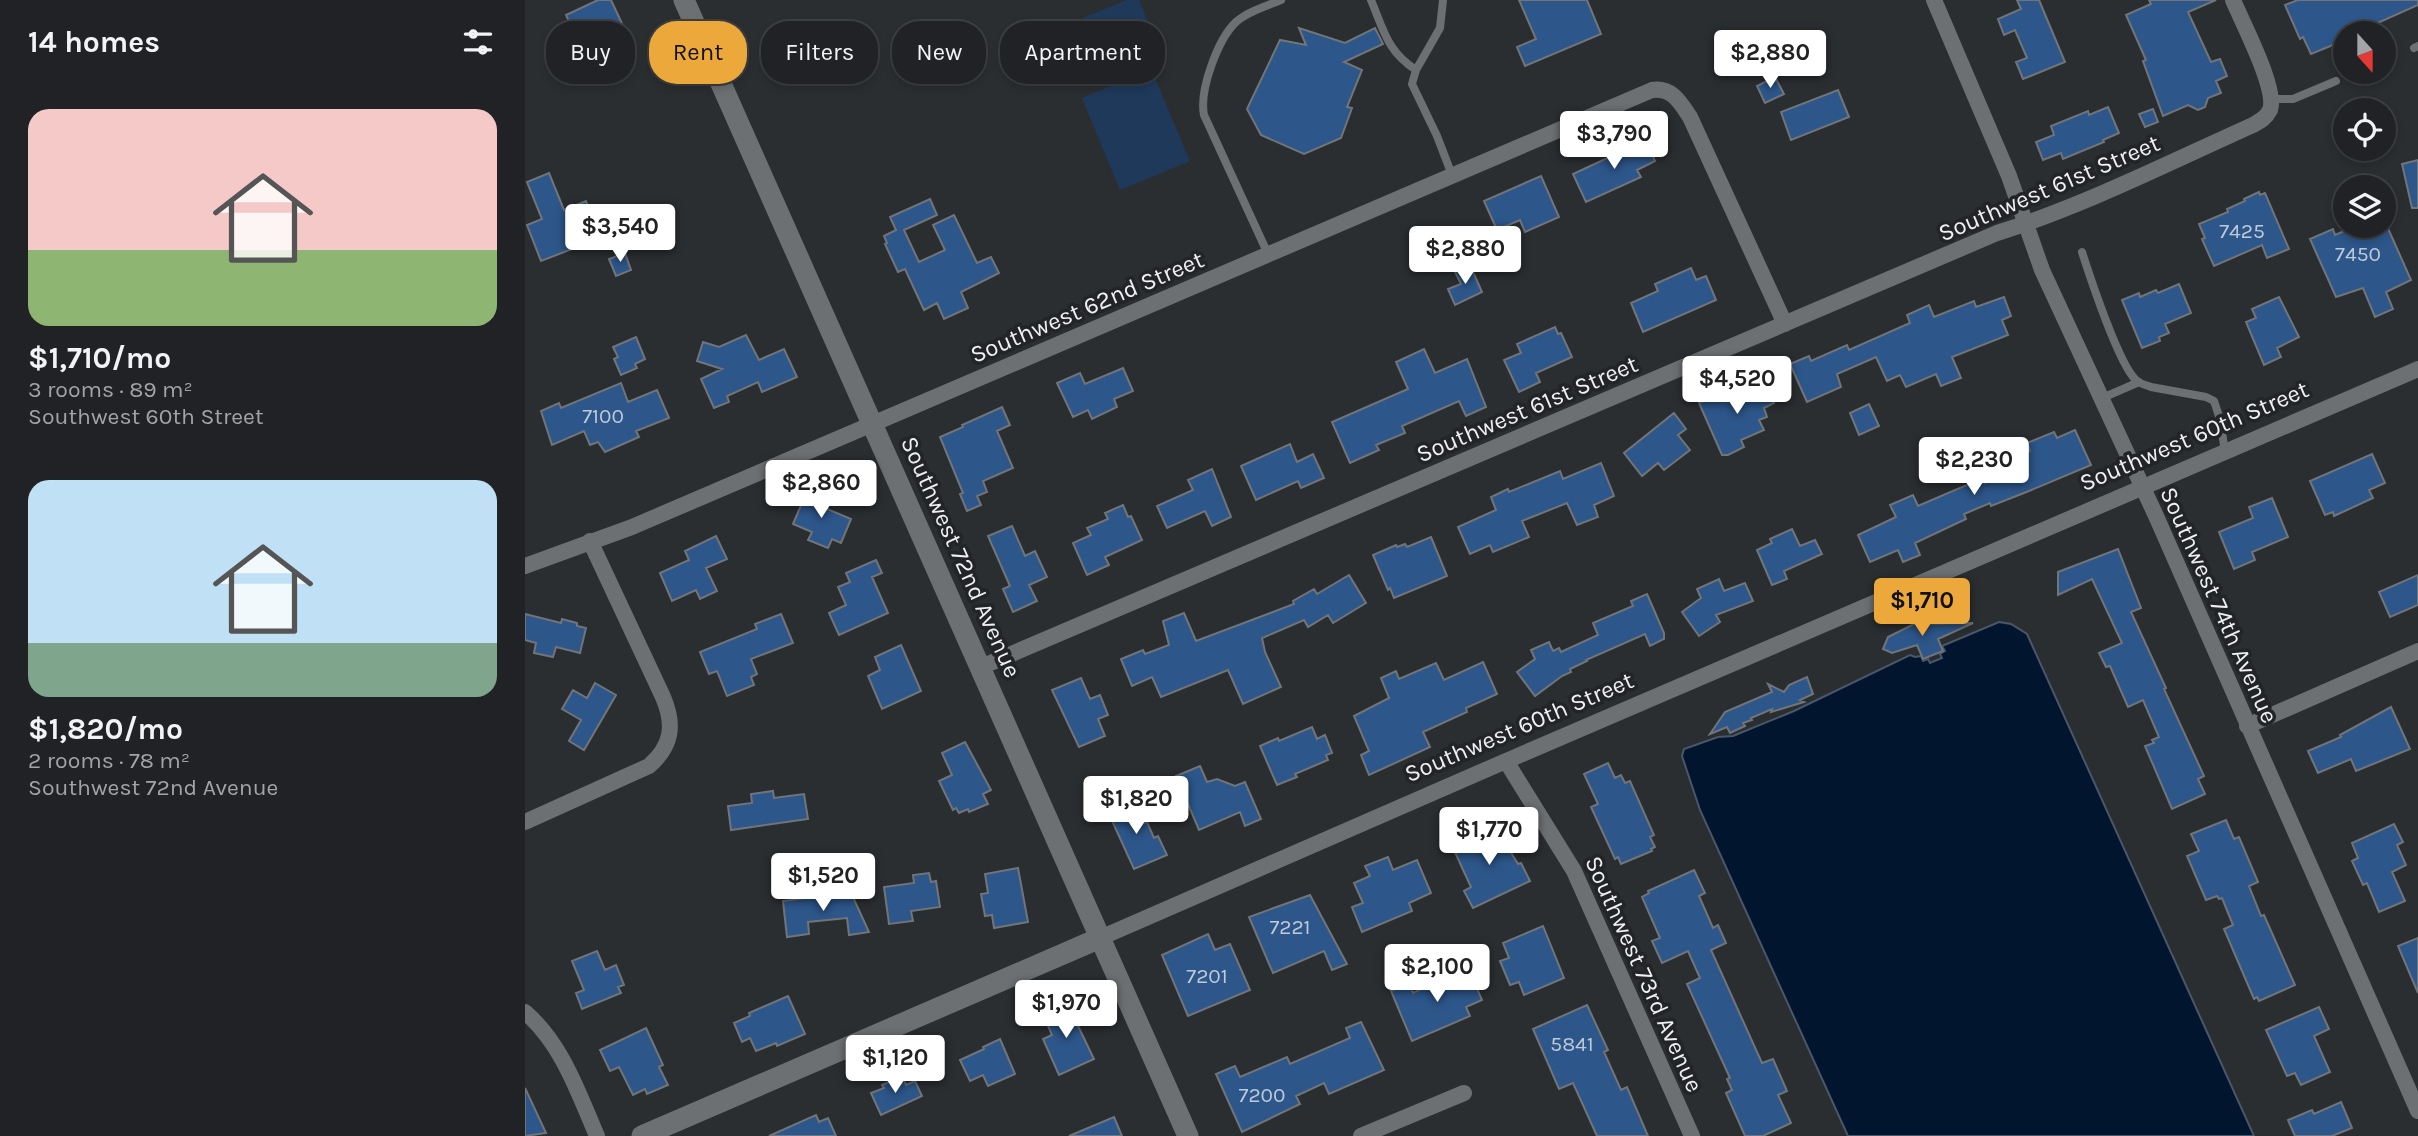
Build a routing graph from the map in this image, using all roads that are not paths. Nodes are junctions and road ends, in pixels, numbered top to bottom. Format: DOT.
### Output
graph roads {
  1 [pos="684,0"];
  2 [pos="1282,0"];
  3 [pos="1371,0"];
  4 [pos="1443,0"];
  5 [pos="1934,0"];
  6 [pos="2233,0"];
  7 [pos="1416,70"];
  8 [pos="2333,82"];
  9 [pos="2271,100"];
  10 [pos="1452,176"];
  11 [pos="2025,224"];
  12 [pos="2082,252"];
  13 [pos="1269,255"];
  14 [pos="1785,324"];
  15 [pos="2418,369"];
  16 [pos="2140,382"];
  17 [pos="2100,399"];
  18 [pos="873,423"];
  19 [pos="2225,452"];
  20 [pos="2142,487"];
  21 [pos="590,541"];
  22 [pos="525,566"];
  23 [pos="2418,651"];
  24 [pos="981,667"];
  25 [pos="2247,726"];
  26 [pos="1506,761"];
  27 [pos="525,822"];
  28 [pos="1100,938"];
  29 [pos="525,1012"];
  30 [pos="1464,1093"];
  31 [pos="2418,1111"];
  32 [pos="597,1136"];
  33 [pos="642,1136"];
  34 [pos="1188,1136"];
  35 [pos="1361,1136"];
  36 [pos="1692,1136"];
  1 -- 18 [label="street, Southwest 72nd Avenue"];
  2 -- 13 [label="lane"];
  3 -- 7 [label="lane"];
  4 -- 7 [label="lane"];
  5 -- 11 [label="street, Southwest 74th Avenue"];
  6 -- 9 [label="street"];
  7 -- 10 [label="lane"];
  8 -- 9 [label="lane"];
  9 -- 11 [label="street, Southwest 61st Street"];
  10 -- 13 [label="street, Southwest 62nd Street"];
  10 -- 14 [label="street, Southwest 62nd Street"];
  11 -- 14 [label="street, Southwest 61st Street"];
  11 -- 17 [label="street, Southwest 74th Avenue"];
  12 -- 16 [label="lane"];
  13 -- 18 [label="street, Southwest 62nd Street"];
  14 -- 24 [label="street, Southwest 61st Street"];
  15 -- 19 [label="street, Southwest 60th Street"];
  16 -- 17 [label="lane"];
  16 -- 19 [label="lane"];
  17 -- 20 [label="street, Southwest 74th Avenue"];
  18 -- 21 [label="street, Southwest 62nd Street"];
  18 -- 24 [label="street, Southwest 72nd Avenue"];
  19 -- 20 [label="street, Southwest 60th Street"];
  20 -- 25 [label="street, Southwest 74th Avenue"];
  20 -- 26 [label="street, Southwest 60th Street"];
  21 -- 22 [label="street, Southwest 62nd Street"];
  21 -- 27 [label="street"];
  23 -- 25 [label="street"];
  24 -- 28 [label="street, Southwest 72nd Avenue"];
  25 -- 31 [label="street, Southwest 74th Avenue"];
  26 -- 28 [label="street, Southwest 60th Street"];
  26 -- 36 [label="street, Southwest 73rd Avenue"];
  28 -- 33 [label="street, Southwest 60th Street"];
  28 -- 34 [label="street, Southwest 72nd Avenue"];
  29 -- 32 [label="street"];
  30 -- 35 [label="street"];
}
